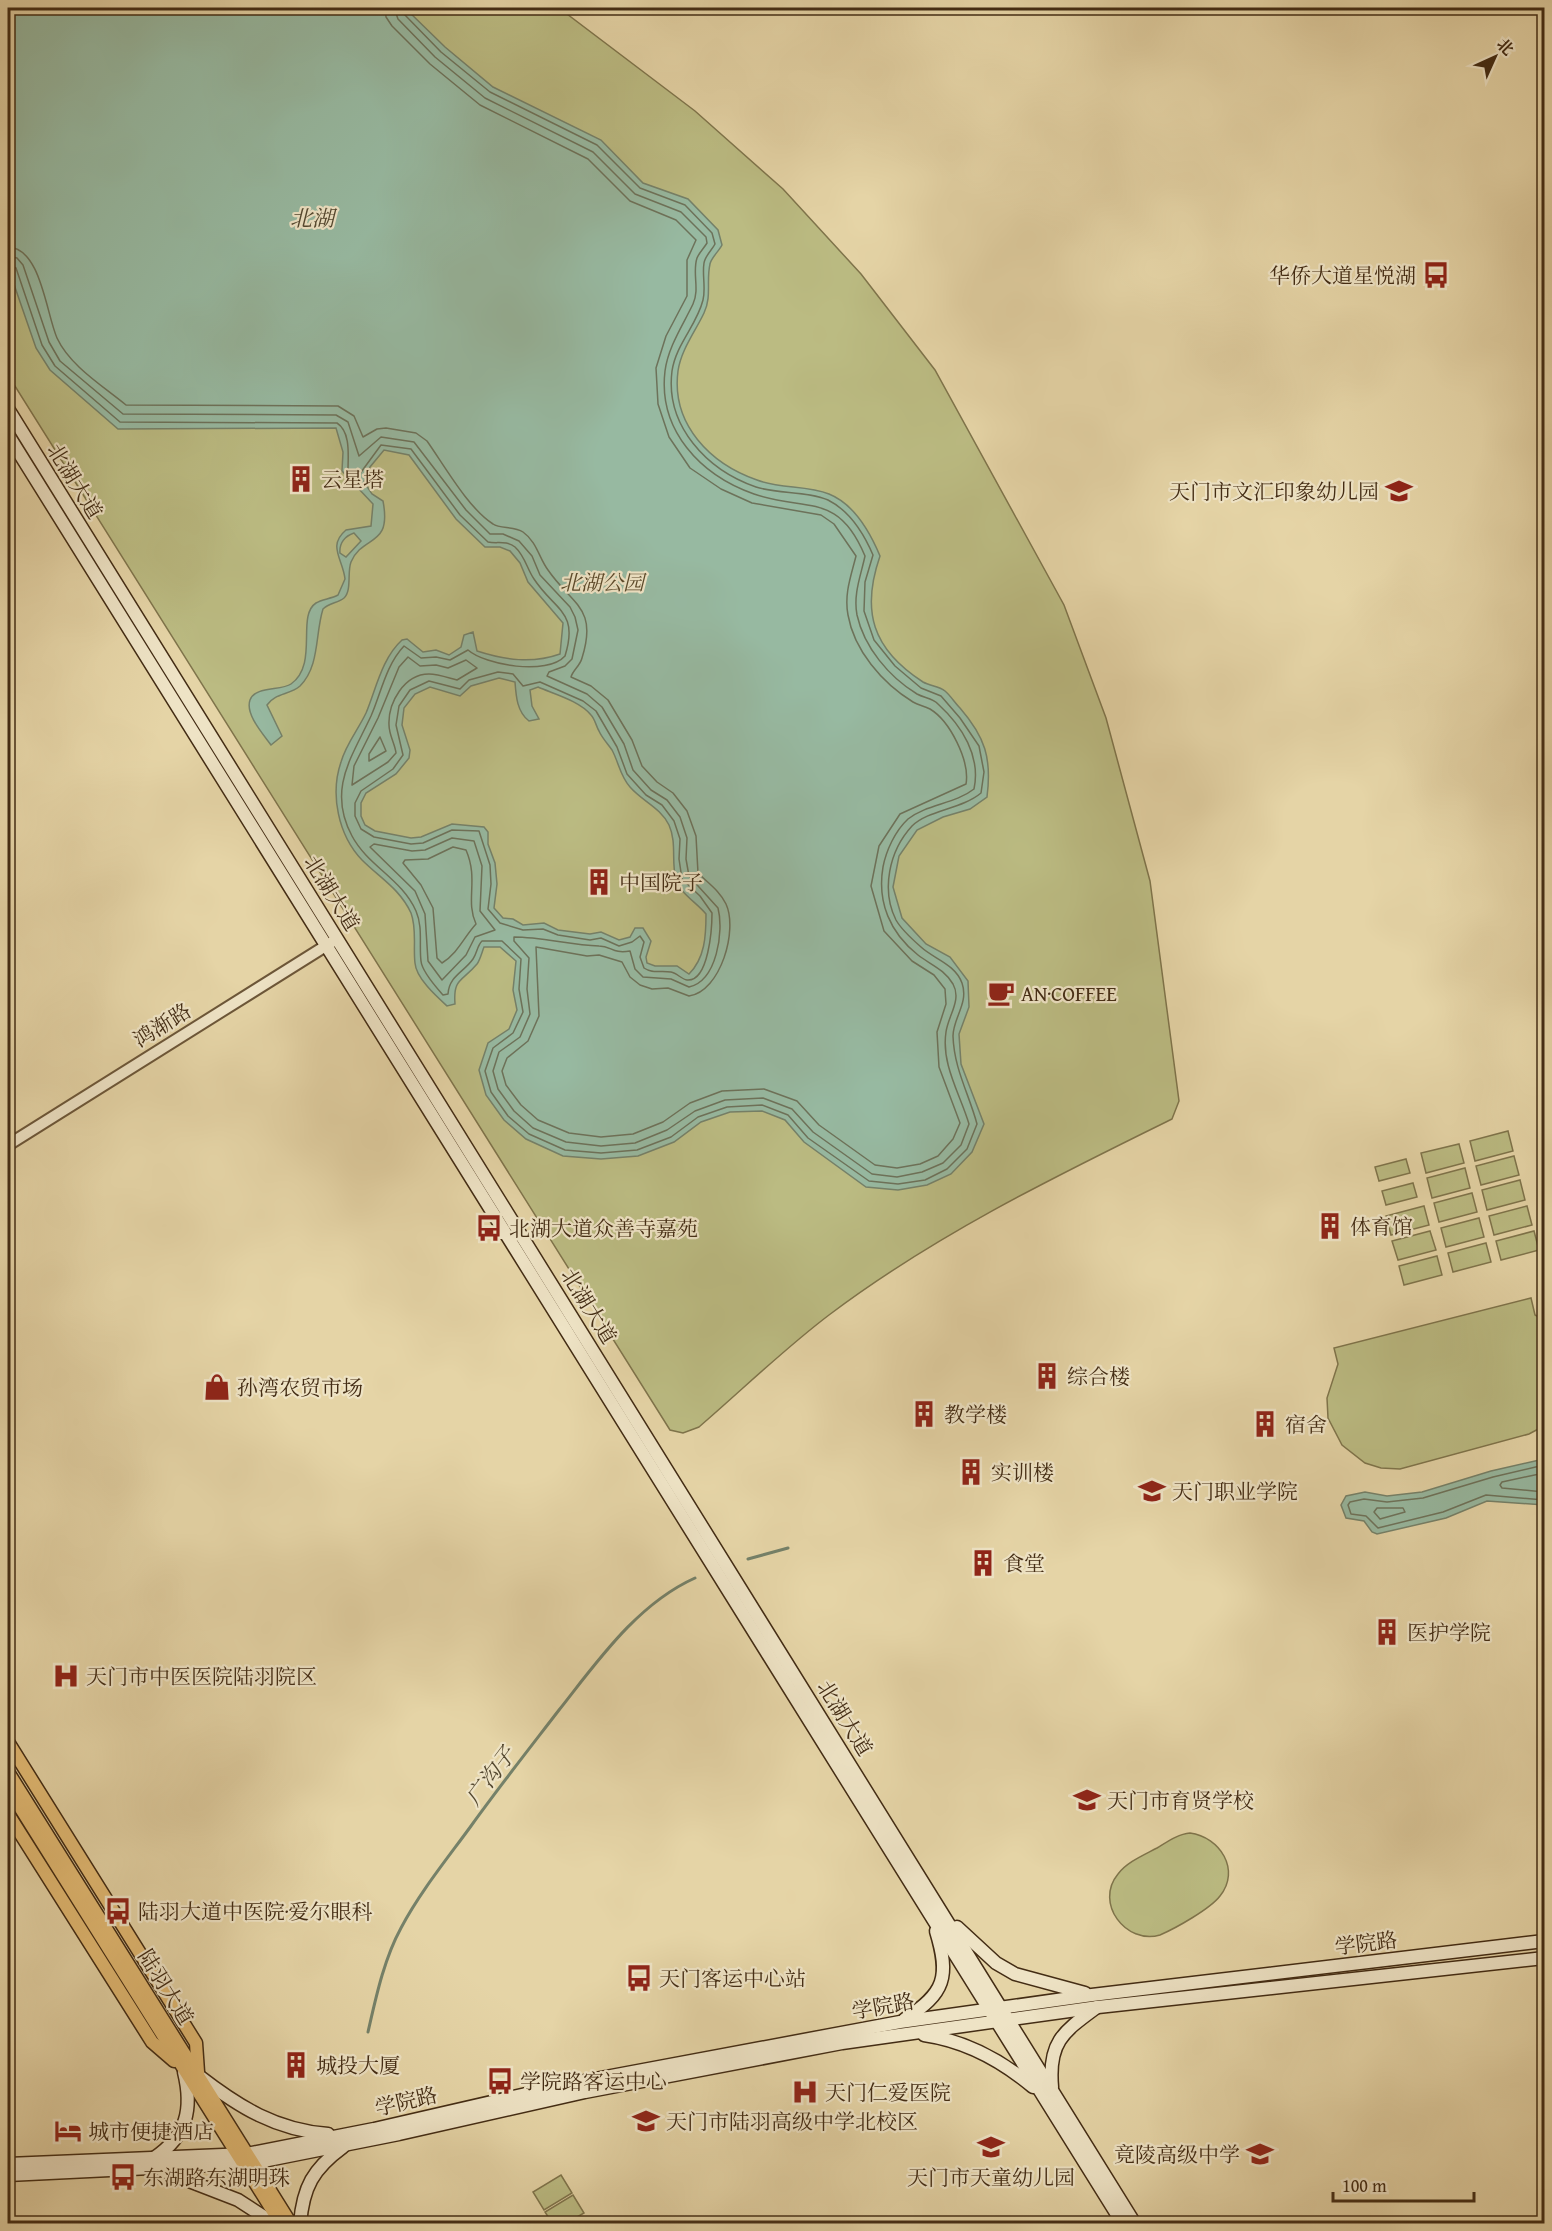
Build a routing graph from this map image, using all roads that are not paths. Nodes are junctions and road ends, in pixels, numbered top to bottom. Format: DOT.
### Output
graph roads {
  1 [pos="8,409"];
  2 [pos="8,435"];
  3 [pos="337,938"];
  4 [pos="325,946"];
  5 [pos="8,1145"];
  6 [pos="8,1742"];
  7 [pos="8,1772"];
  8 [pos="8,1788"];
  9 [pos="8,1814"];
  10 [pos="937,1914"];
  11 [pos="1545,1941"];
  12 [pos="1545,1958"];
  13 [pos="1092,1995"];
  14 [pos="995,2007"];
  15 [pos="1098,2007"];
  16 [pos="1002,2020"];
  17 [pos="902,2028"];
  18 [pos="183,2068"];
  19 [pos="199,2076"];
  20 [pos="1048,2093"];
  21 [pos="345,2140"];
  22 [pos="245,2159"];
  23 [pos="155,2163"];
  24 [pos="8,2164"];
  25 [pos="8,2175"];
  26 [pos="275,2223"];
  27 [pos="281,2223"];
  28 [pos="291,2223"];
  29 [pos="300,2223"];
  30 [pos="1123,2223"];
  31 [pos="1135,2223"];
  1 -- 3 [label="main road, 北湖大道"];
  2 -- 4 [label="main road, 北湖大道"];
  3 -- 4 [label="street, 鸿渐路"];
  3 -- 10 [label="main road, 北湖大道"];
  4 -- 5 [label="street, 鸿渐路"];
  4 -- 10 [label="main road, 北湖大道"];
  6 -- 19 [label="main road"];
  7 -- 19 [label="main road, 陆羽大道"];
  8 -- 18 [label="main road, 陆羽大道"];
  9 -- 18 [label="main road"];
  10 -- 13 [label="main road"];
  10 -- 14 [label="main road, 北湖大道"];
  10 -- 17 [label="main road"];
  11 -- 13 [label="main road, 学院路"];
  12 -- 15 [label="main road, 学院路"];
  13 -- 14 [label="main road, 学院路"];
  14 -- 16 [label="main road, 北湖大道"];
  14 -- 17 [label="main road, 学院路"];
  15 -- 16 [label="main road, 学院路"];
  15 -- 20 [label="main road"];
  16 -- 17 [label="main road, 学院路"];
  16 -- 20 [label="main road, 北湖大道"];
  17 -- 20 [label="main road"];
  17 -- 21 [label="main road, 学院路"];
  18 -- 22 [label="main road, 陆羽大道"];
  18 -- 23 [label="main road"];
  19 -- 21 [label="main road"];
  19 -- 22 [label="main road, 陆羽大道"];
  20 -- 30 [label="main road, 北湖大道"];
  20 -- 31 [label="main road, 北湖大道"];
  21 -- 22 [label="main road, 学院路"];
  21 -- 29 [label="main road"];
  22 -- 23 [label="main road, 学院路"];
  22 -- 27 [label="main road, 陆羽大道"];
  22 -- 28 [label="main road, 陆羽大道"];
  23 -- 24 [label="main road"];
  23 -- 25 [label="main road"];
  23 -- 26 [label="main road"];
}
